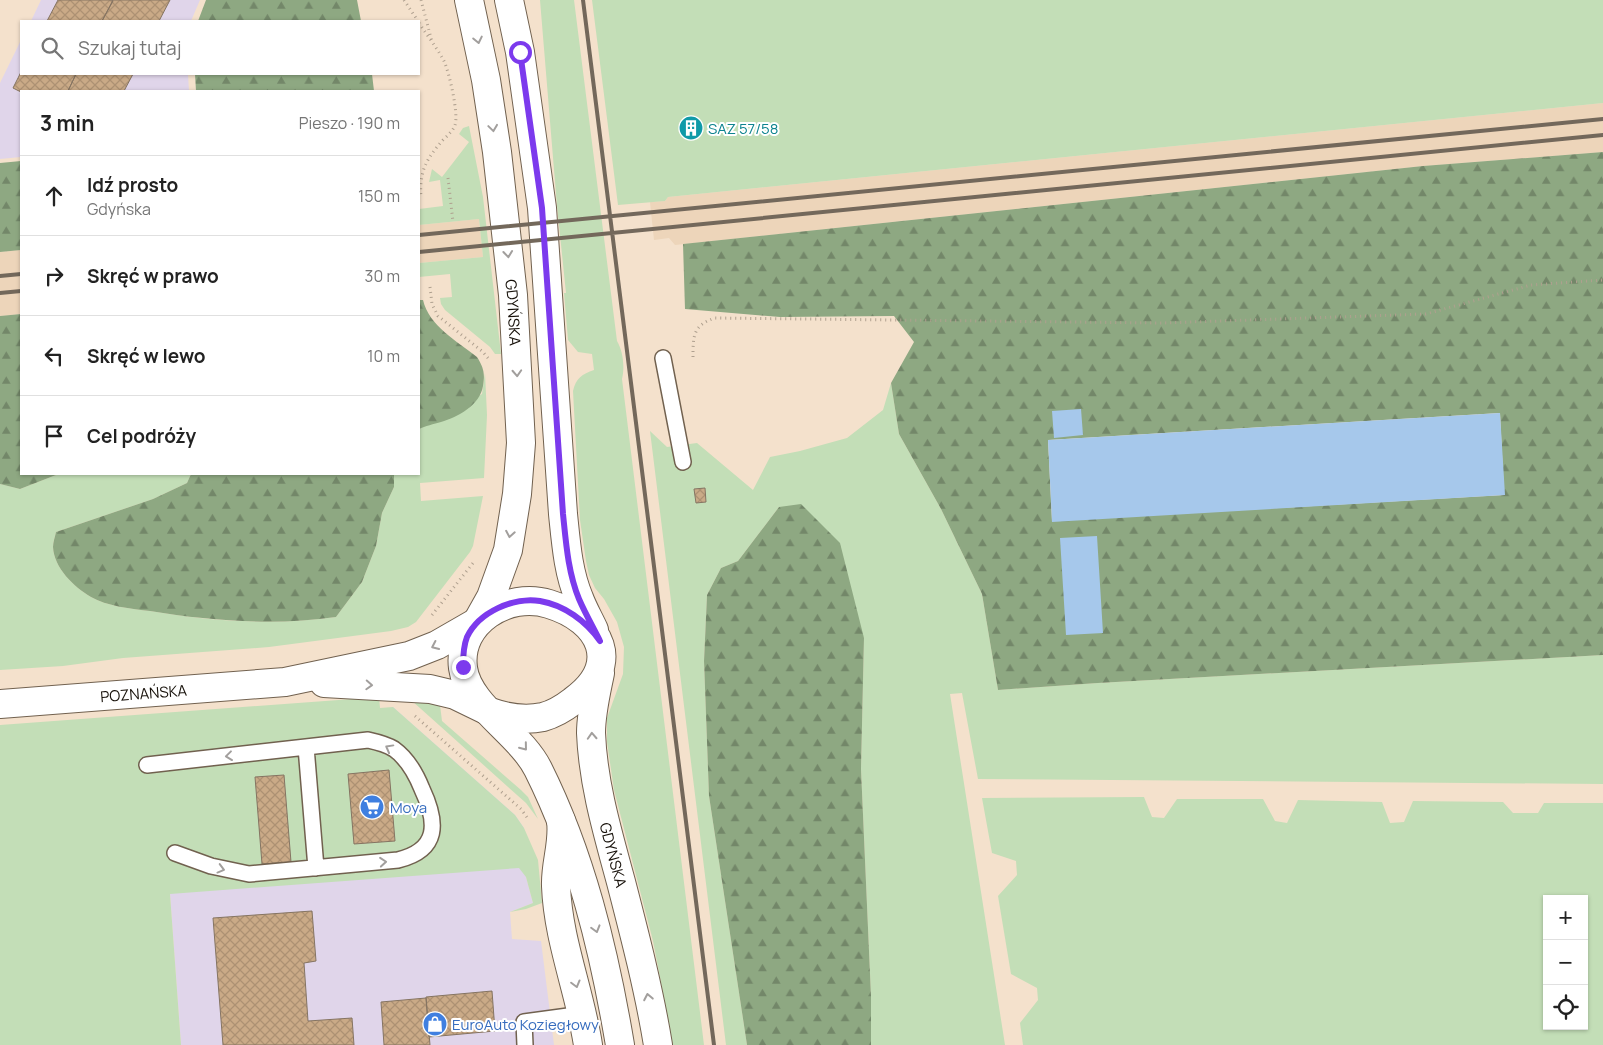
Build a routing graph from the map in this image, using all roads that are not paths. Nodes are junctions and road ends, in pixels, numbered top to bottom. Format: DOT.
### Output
graph roads {
  1 [pos="468,0"];
  2 [pos="509,0"];
  3 [pos="663,358"];
  4 [pos="683,462"];
  5 [pos="477,622"];
  6 [pos="601,651"];
  7 [pos="286,682"];
  8 [pos="0,704"];
  9 [pos="490,712"];
  10 [pos="306,747"];
  11 [pos="148,765"];
  12 [pos="561,821"];
  13 [pos="175,853"];
  14 [pos="316,868"];
  15 [pos="583,1014"];
  16 [pos="525,1045"];
  17 [pos="588,1045"];
  18 [pos="620,1045"];
  19 [pos="658,1045"];
  1 -- 5 [label="main road, GDYŃSKA, one-way"];
  2 -- 6 [label="main road"];
  3 -- 4 [label="lane"];
  5 -- 6 [label="main road"];
  5 -- 7 [label="main road, POZNAŃSKA, one-way"];
  5 -- 9 [label="main road"];
  6 -- 9 [label="main road"];
  19 -- 6 [label="main road, GDYŃSKA, one-way"];
  7 -- 8 [label="main road, POZNAŃSKA"];
  7 -- 9 [label="main road, POZNAŃSKA, one-way"];
  9 -- 12 [label="main road, one-way"];
  10 -- 11 [label="lane, one-way"];
  10 -- 14 [label="lane"];
  14 -- 10 [label="lane, one-way"];
  12 -- 15 [label="main road, one-way"];
  12 -- 18 [label="main road, one-way"];
  13 -- 14 [label="lane, one-way"];
  15 -- 16 [label="lane"];
  15 -- 17 [label="main road"];
}
